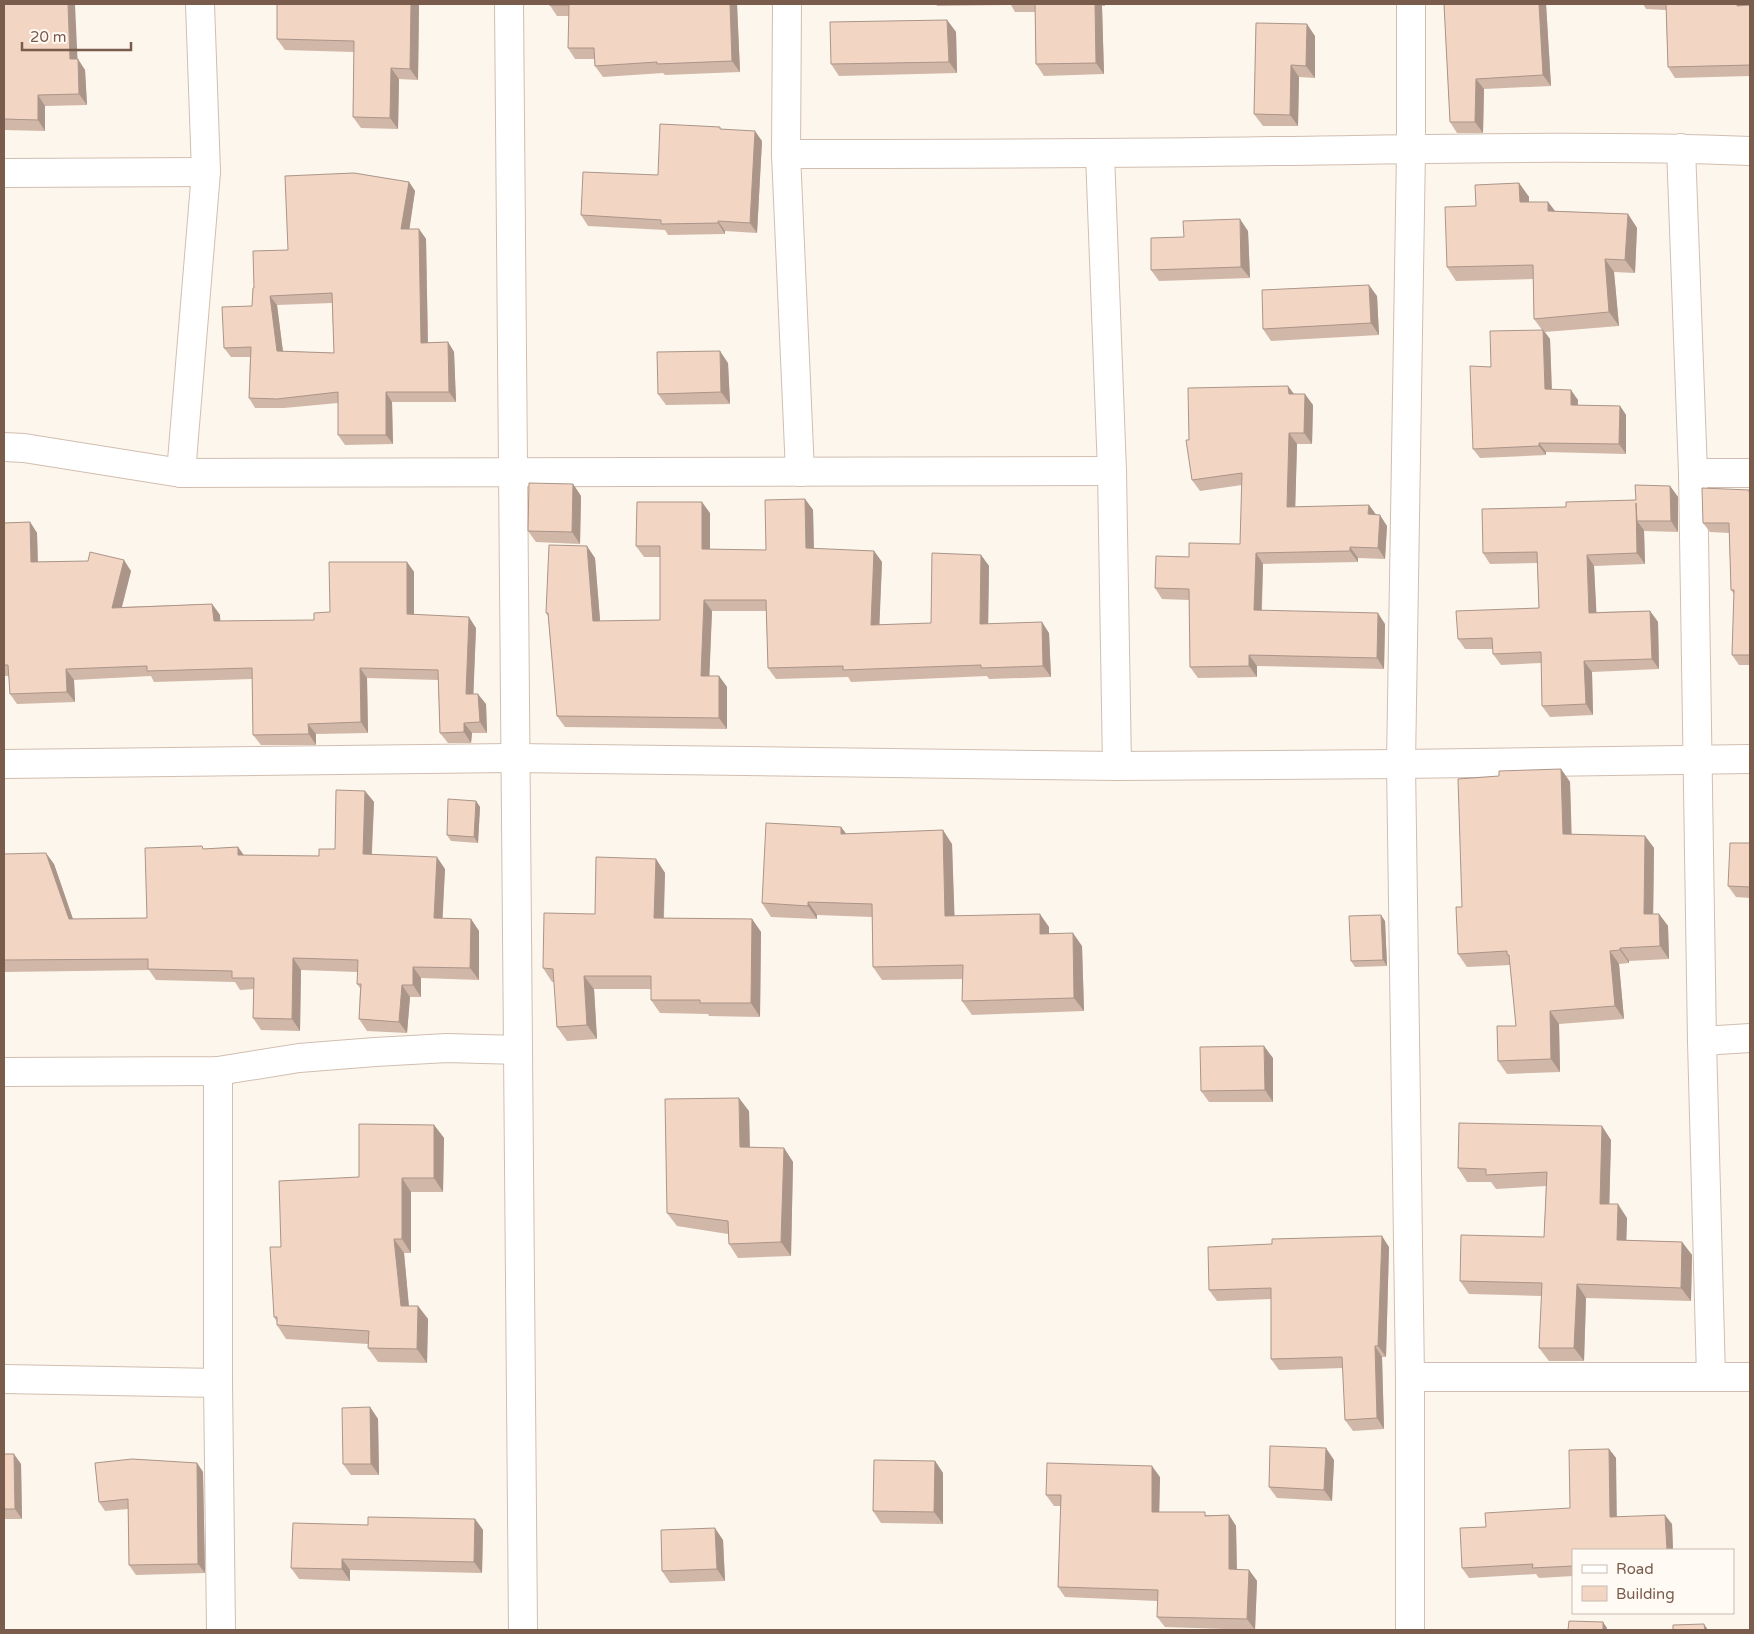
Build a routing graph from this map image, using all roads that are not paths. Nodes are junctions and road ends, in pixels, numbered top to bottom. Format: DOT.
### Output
graph roads {
  1 [pos="200,4"];
  2 [pos="509,4"];
  3 [pos="787,4"];
  4 [pos="1411,4"];
  5 [pos="1681,148"];
  6 [pos="1411,150"];
  7 [pos="1750,151"];
  8 [pos="786,154"];
  9 [pos="1100,154"];
  10 [pos="206,172"];
  11 [pos="4,173"];
  12 [pos="4,447"];
  13 [pos="1112,471"];
  14 [pos="513,472"];
  15 [pos="800,472"];
  16 [pos="181,473"];
  17 [pos="1693,473"];
  18 [pos="1750,473"];
  19 [pos="515,758"];
  20 [pos="1750,759"];
  21 [pos="1698,760"];
  22 [pos="4,764"];
  23 [pos="1401,764"];
  24 [pos="1117,766"];
  25 [pos="1750,1038"];
  26 [pos="1702,1041"];
  27 [pos="518,1050"];
  28 [pos="4,1072"];
  29 [pos="218,1072"];
  30 [pos="1410,1377"];
  31 [pos="1711,1377"];
  32 [pos="1750,1377"];
  33 [pos="4,1379"];
  34 [pos="218,1383"];
  35 [pos="221,1630"];
  36 [pos="522,1630"];
  37 [pos="1410,1630"];
  1 -- 10 [label="street"];
  2 -- 14 [label="street"];
  3 -- 8 [label="street"];
  4 -- 6 [label="street"];
  5 -- 6 [label="street"];
  5 -- 7 [label="street"];
  5 -- 17 [label="street"];
  6 -- 9 [label="street"];
  6 -- 23 [label="street"];
  8 -- 9 [label="street"];
  8 -- 15 [label="street"];
  9 -- 13 [label="street"];
  10 -- 11 [label="street"];
  10 -- 16 [label="street"];
  12 -- 16 [label="street"];
  13 -- 15 [label="street"];
  13 -- 24 [label="street"];
  14 -- 15 [label="street"];
  14 -- 16 [label="street"];
  14 -- 19 [label="street"];
  17 -- 18 [label="street"];
  17 -- 21 [label="street"];
  19 -- 22 [label="street"];
  19 -- 24 [label="street"];
  19 -- 27 [label="street"];
  20 -- 21 [label="street"];
  21 -- 23 [label="street"];
  21 -- 26 [label="street"];
  23 -- 24 [label="street"];
  23 -- 30 [label="street"];
  25 -- 26 [label="street"];
  26 -- 31 [label="street"];
  27 -- 29 [label="street"];
  27 -- 36 [label="street"];
  28 -- 29 [label="street"];
  29 -- 34 [label="street"];
  30 -- 31 [label="street"];
  30 -- 37 [label="street"];
  31 -- 32 [label="street"];
  33 -- 34 [label="street"];
  34 -- 35 [label="street"];
}
